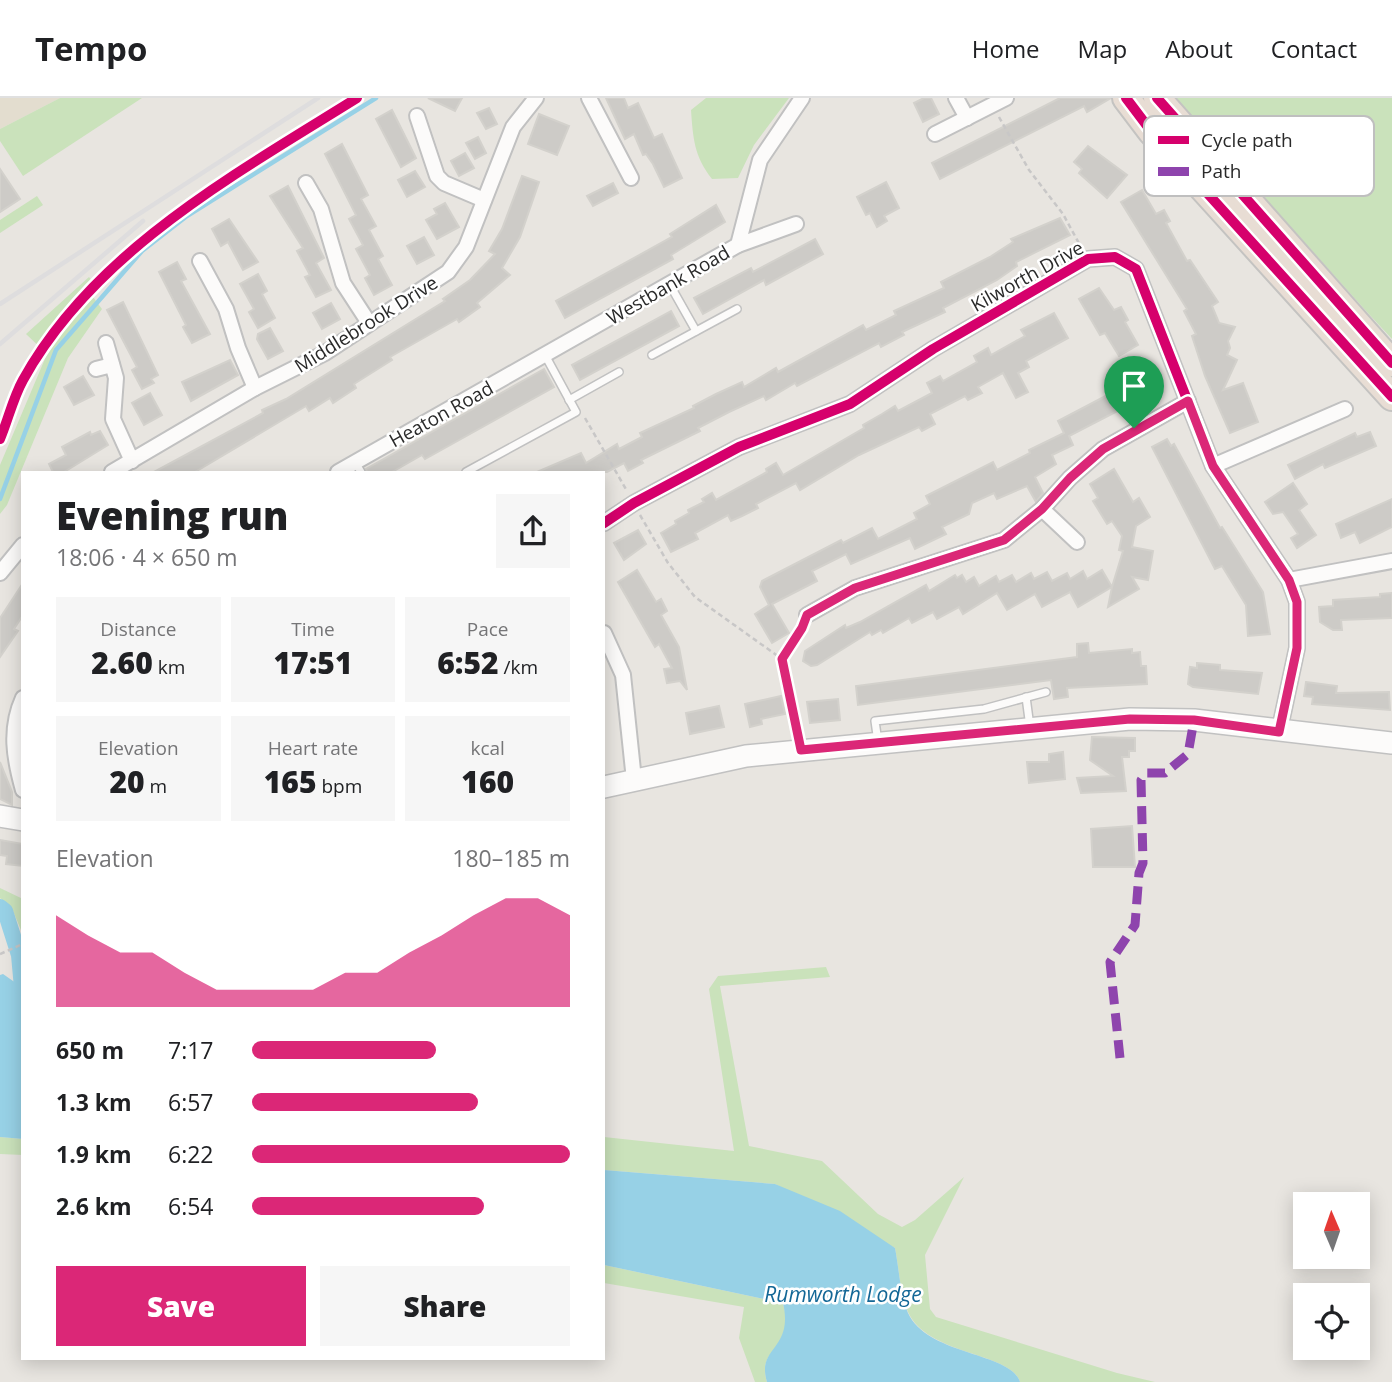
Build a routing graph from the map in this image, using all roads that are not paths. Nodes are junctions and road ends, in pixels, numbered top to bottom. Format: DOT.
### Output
graph roads {
  1 [pos="536,98"];
  2 [pos="589,98"];
  3 [pos="802,98"];
  4 [pos="956,98"];
  5 [pos="1006,98"];
  6 [pos="1126,98"];
  7 [pos="1157,98"];
  8 [pos="417,116"];
  9 [pos="1173,116"];
  10 [pos="967,118"];
  11 [pos="1144,121"];
  12 [pos="935,134"];
  13 [pos="631,178"];
  14 [pos="314,187"];
  15 [pos="1210,196"];
  16 [pos="1244,196"];
  17 [pos="484,200"];
  18 [pos="796,224"];
  19 [pos="738,245"];
  20 [pos="200,261"];
  21 [pos="670,285"];
  22 [pos="737,309"];
  23 [pos="369,323"];
  24 [pos="696,331"];
  25 [pos="106,343"];
  26 [pos="545,355"];
  27 [pos="652,355"];
  28 [pos="1392,363"];
  29 [pos="112,365"];
  30 [pos="96,369"];
  31 [pos="619,372"];
  32 [pos="255,388"];
  33 [pos="1392,397"];
  34 [pos="569,400"];
  35 [pos="1188,401"];
  36 [pos="1345,409"];
  37 [pos="132,461"];
  38 [pos="1213,466"];
  39 [pos="358,468"];
  40 [pos="114,471"];
  41 [pos="468,471"];
  42 [pos="1042,509"];
  43 [pos="605,522"];
  44 [pos="1077,542"];
  45 [pos="21,547"];
  46 [pos="1392,561"];
  47 [pos="0,573"];
  48 [pos="1289,580"];
  49 [pos="807,615"];
  50 [pos="605,635"];
  51 [pos="1046,692"];
  52 [pos="1026,697"];
  53 [pos="21,702"];
  54 [pos="1030,727"];
  55 [pos="1279,732"];
  56 [pos="878,742"];
  57 [pos="1392,743"];
  58 [pos="634,780"];
  59 [pos="21,784"];
  60 [pos="605,787"];
  61 [pos="0,816"];
  62 [pos="21,820"];
  1 -- 17 [label="street, Middlebrook Drive"];
  2 -- 13 [label="street"];
  3 -- 19 [label="street"];
  4 -- 10 [label="street"];
  5 -- 10 [label="street"];
  6 -- 11 [label="highway"];
  7 -- 9 [label="highway"];
  8 -- 17 [label="street"];
  10 -- 12 [label="street"];
  14 -- 23 [label="street"];
  15 -- 33 [label="highway"];
  16 -- 28 [label="highway"];
  17 -- 23 [label="street, Middlebrook Drive"];
  18 -- 19 [label="street, Westbank Road"];
  19 -- 21 [label="street, Westbank Road"];
  20 -- 32 [label="street"];
  21 -- 24 [label="lane"];
  21 -- 26 [label="street, Westbank Road"];
  22 -- 24 [label="lane"];
  23 -- 32 [label="street, Middlebrook Drive"];
  24 -- 27 [label="lane"];
  25 -- 29 [label="street"];
  26 -- 34 [label="lane"];
  26 -- 39 [label="street, Heaton Road"];
  29 -- 30 [label="street"];
  29 -- 37 [label="street"];
  31 -- 34 [label="lane"];
  32 -- 37 [label="street, Middlebrook Drive"];
  34 -- 41 [label="lane"];
  35 -- 38 [label="street, Kilworth Drive"];
  35 -- 42 [label="street"];
  35 -- 43 [label="street, Kilworth Drive"];
  36 -- 38 [label="street"];
  37 -- 40 [label="street, Middlebrook Drive"];
  38 -- 48 [label="street, Kilworth Drive"];
  42 -- 44 [label="street"];
  42 -- 49 [label="street"];
  45 -- 47 [label="street"];
  46 -- 48 [label="street"];
  48 -- 55 [label="street, Kilworth Drive"];
  50 -- 58 [label="street"];
  51 -- 52 [label="lane"];
  52 -- 54 [label="lane"];
  52 -- 56 [label="lane"];
  53 -- 59 [label="street"];
  54 -- 55 [label="street"];
  54 -- 56 [label="street"];
  55 -- 57 [label="street"];
  56 -- 58 [label="street"];
  58 -- 60 [label="street"];
  61 -- 62 [label="street"];
}
